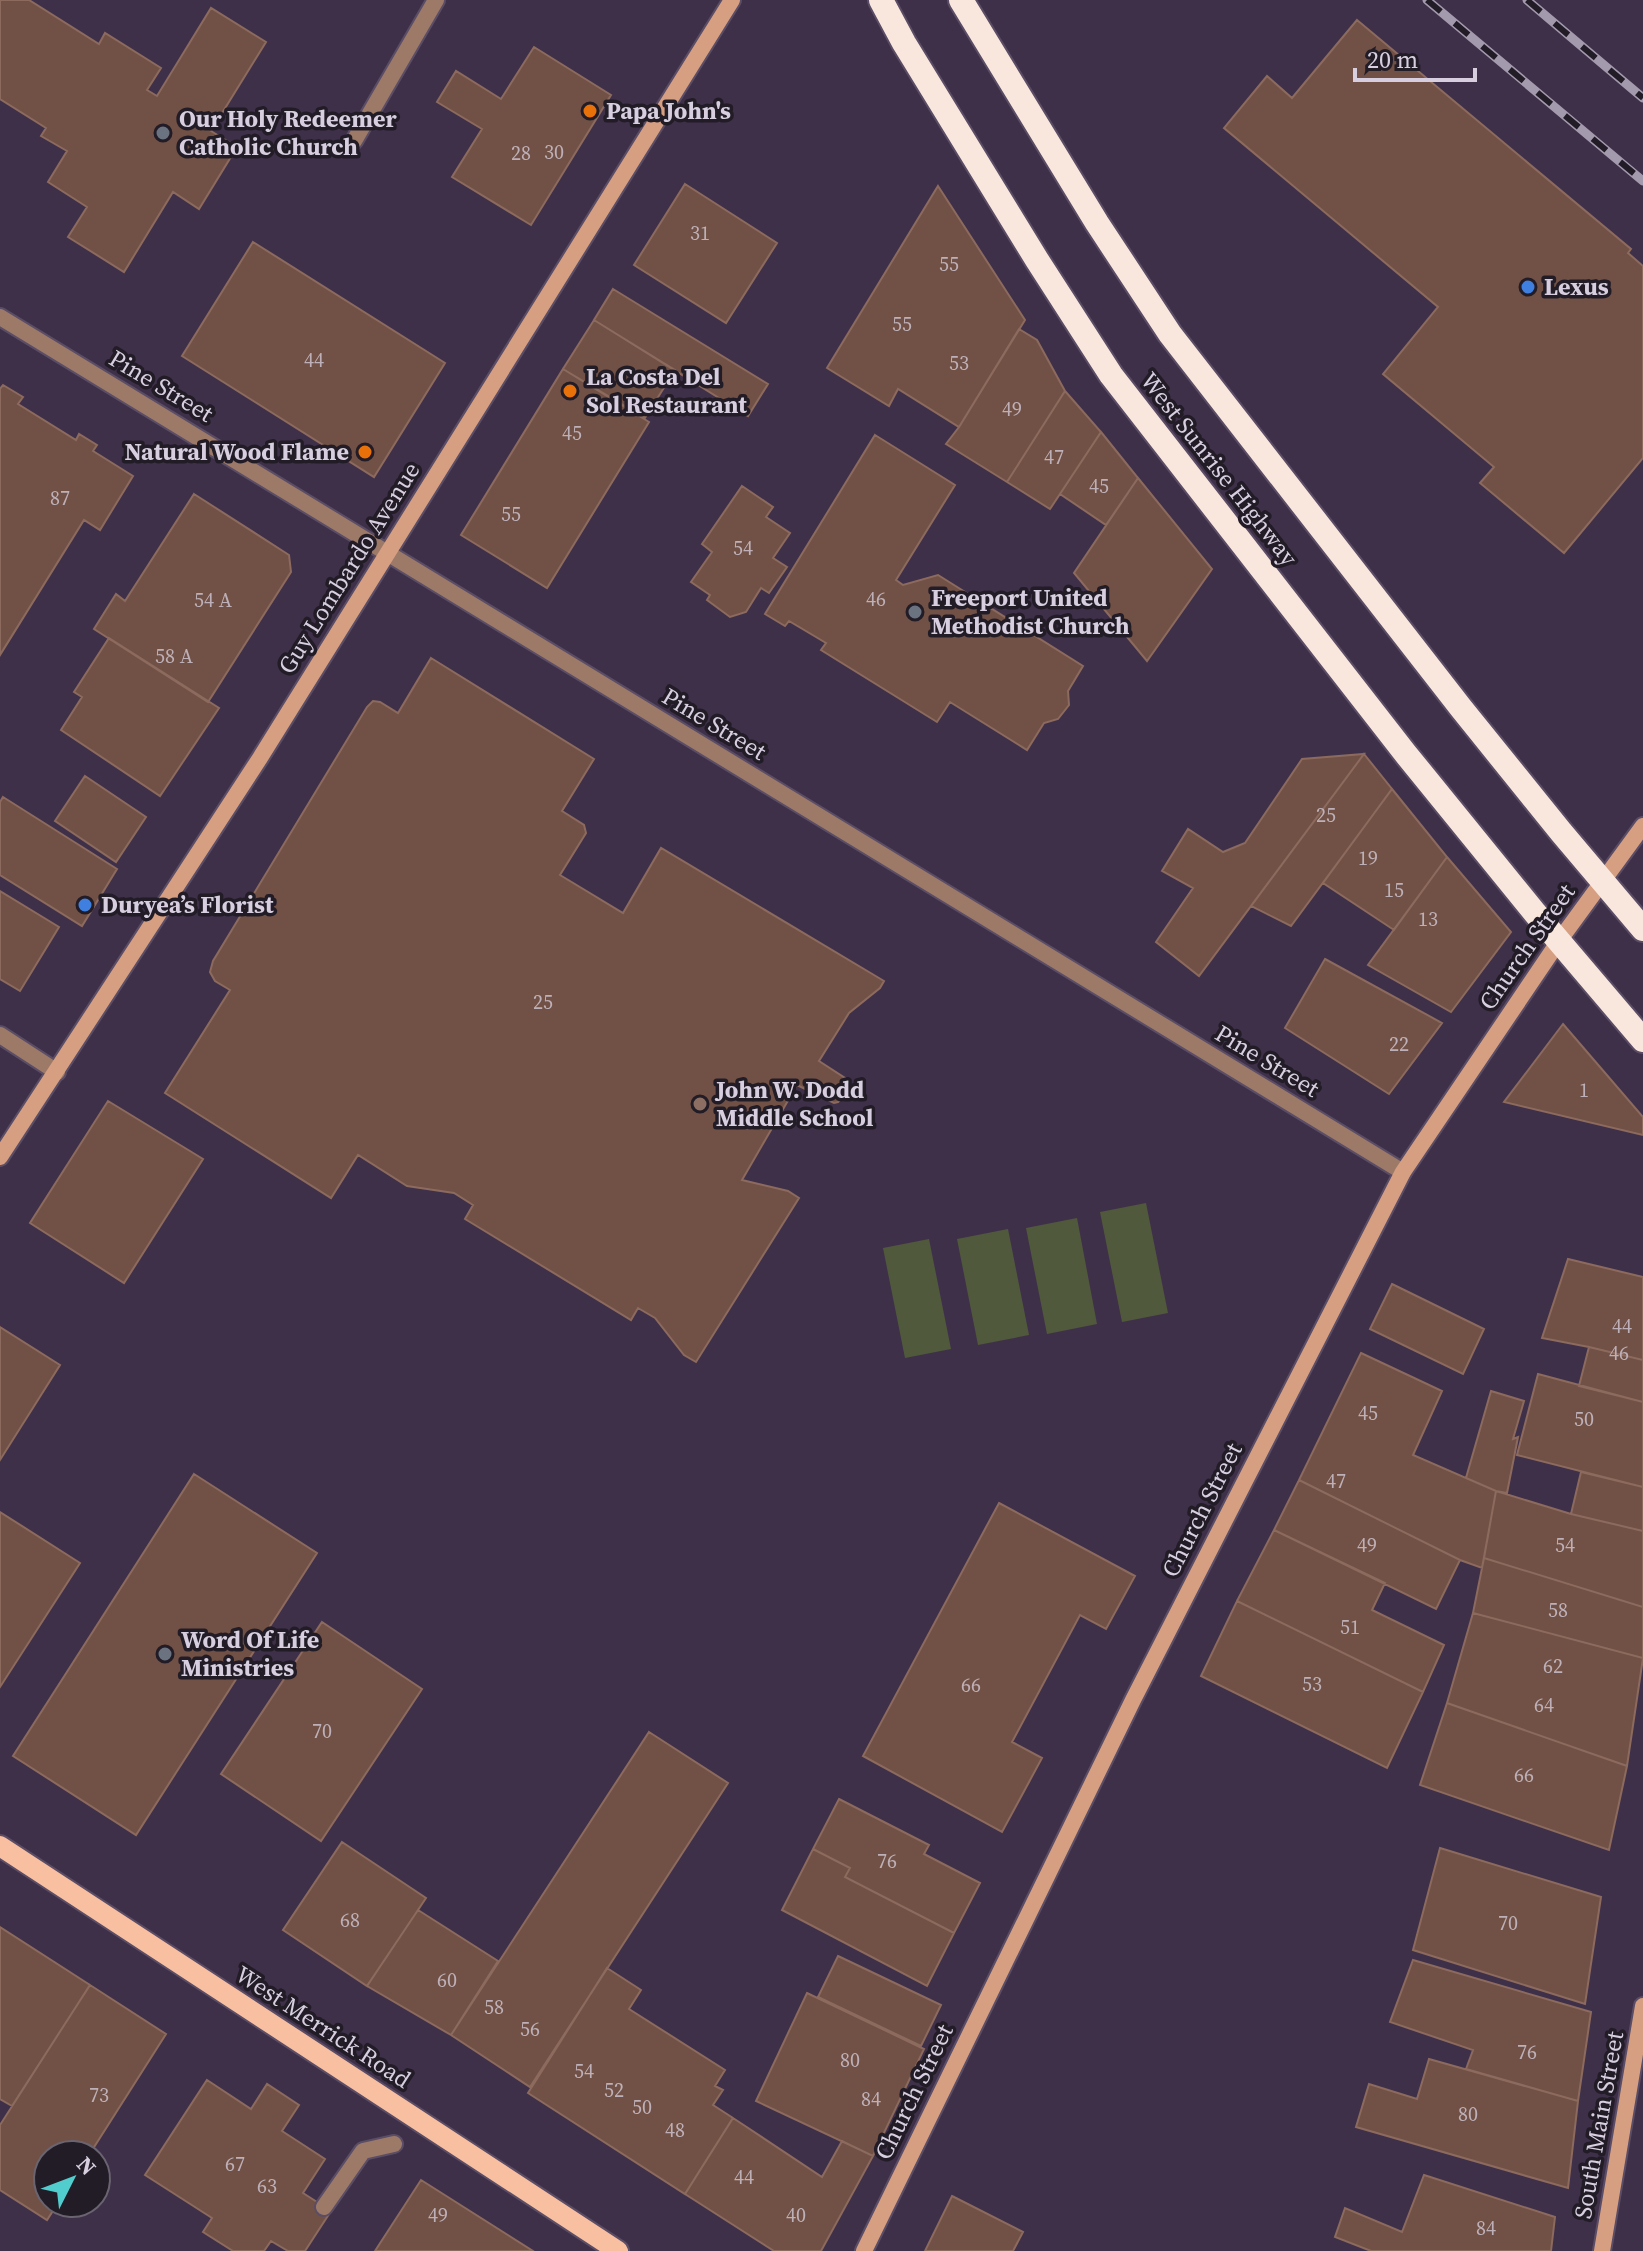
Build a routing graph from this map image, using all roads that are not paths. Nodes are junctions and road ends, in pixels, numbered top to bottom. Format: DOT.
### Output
graph roads {
  1 [pos="436,0"];
  2 [pos="732,0"];
  3 [pos="881,0"];
  4 [pos="961,0"];
  5 [pos="354,141"];
  6 [pos="0,317"];
  7 [pos="387,552"];
  8 [pos="1643,826"];
  9 [pos="1603,880"];
  10 [pos="1643,929"];
  11 [pos="1559,941"];
  12 [pos="0,1035"];
  13 [pos="1643,1040"];
  14 [pos="57,1072"];
  15 [pos="0,1157"];
  16 [pos="1403,1172"];
  17 [pos="0,1846"];
  18 [pos="1643,2006"];
  19 [pos="394,2144"];
  20 [pos="324,2207"];
  21 [pos="618,2251"];
  22 [pos="864,2251"];
  23 [pos="1602,2251"];
  1 -- 5 [label="street"];
  2 -- 7 [label="street, Guy Lombardo Avenue"];
  3 -- 11 [label="highway, West Sunrise Highway"];
  4 -- 9 [label="highway, West Sunrise Highway"];
  6 -- 7 [label="street, Pine Street"];
  7 -- 14 [label="street, Guy Lombardo Avenue"];
  7 -- 16 [label="street, Pine Street"];
  8 -- 9 [label="street, Church Street"];
  9 -- 10 [label="highway, West Sunrise Highway"];
  9 -- 11 [label="street, Church Street"];
  11 -- 13 [label="highway, West Sunrise Highway"];
  11 -- 16 [label="street, Church Street"];
  12 -- 14 [label="street"];
  14 -- 15 [label="street, Guy Lombardo Avenue"];
  16 -- 22 [label="street, Church Street"];
  17 -- 21 [label="main road, West Merrick Road"];
  18 -- 23 [label="street, South Main Street"];
  19 -- 20 [label="street"];
}
